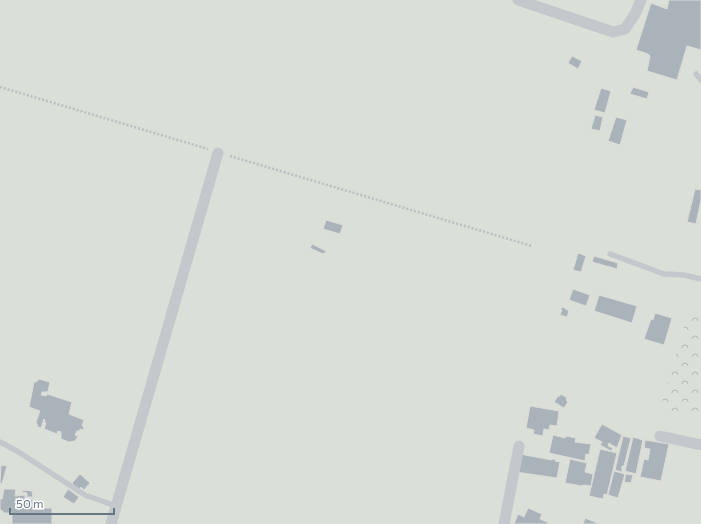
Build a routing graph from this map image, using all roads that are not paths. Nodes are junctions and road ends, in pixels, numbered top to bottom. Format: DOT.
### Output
graph roads {
  1 [pos="518,0"];
  2 [pos="641,0"];
  3 [pos="696,74"];
  4 [pos="701,80"];
  5 [pos="218,153"];
  6 [pos="610,254"];
  7 [pos="701,279"];
  8 [pos="660,436"];
  9 [pos="0,442"];
  10 [pos="701,445"];
  11 [pos="519,446"];
  12 [pos="116,506"];
  13 [pos="110,524"];
  14 [pos="504,524"];
  1 -- 2 [label="street"];
  3 -- 4 [label="lane"];
  5 -- 12 [label="street"];
  6 -- 7 [label="lane"];
  8 -- 10 [label="street"];
  9 -- 12 [label="lane"];
  11 -- 14 [label="street"];
  12 -- 13 [label="street"];
}
